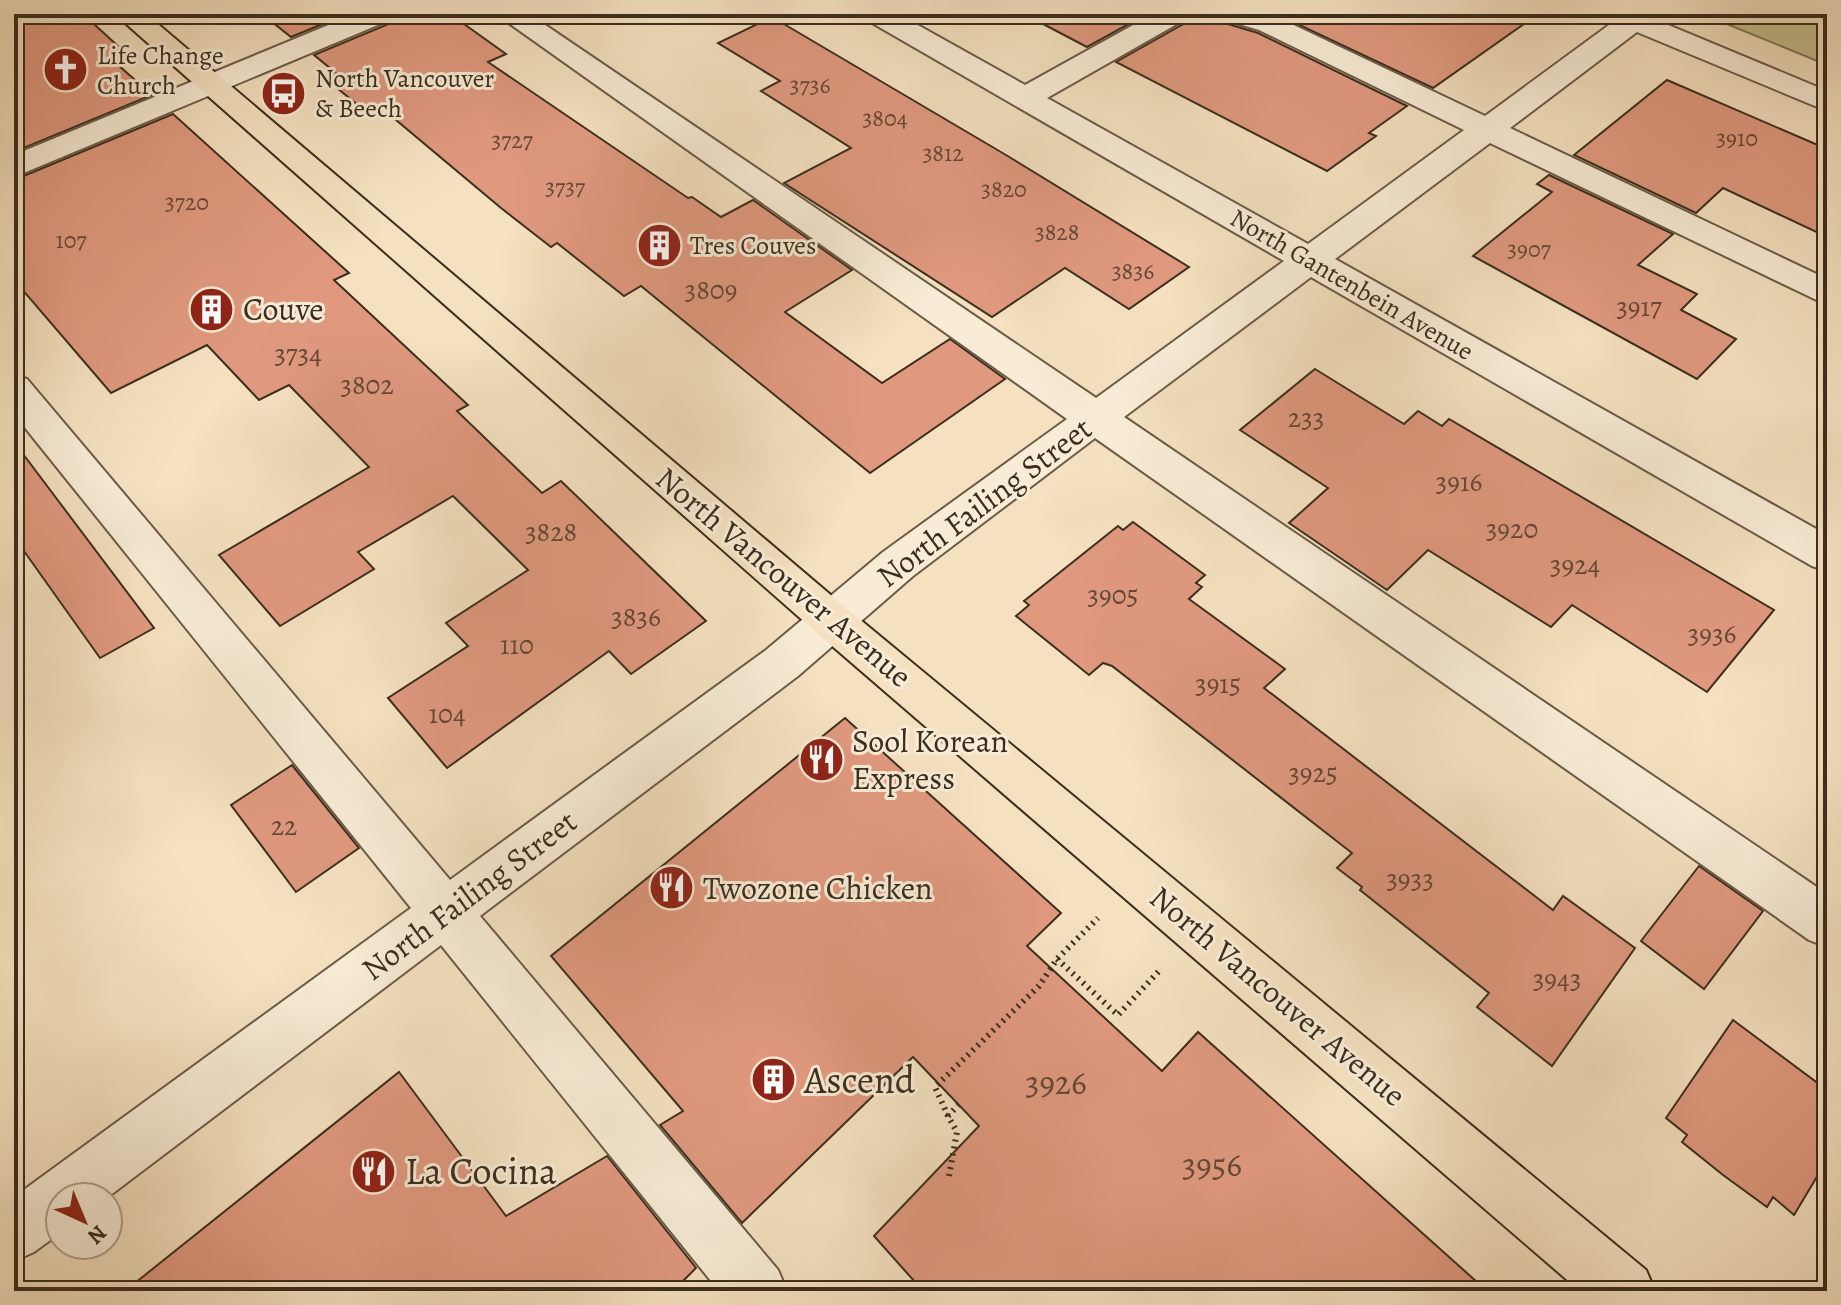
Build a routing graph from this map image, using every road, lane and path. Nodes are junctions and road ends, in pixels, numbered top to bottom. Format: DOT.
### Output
graph roads {
  1 [pos="129,14"];
  2 [pos="380,14"];
  3 [pos="510,14"];
  4 [pos="877,14"];
  5 [pos="1174,14"];
  6 [pos="1235,14"];
  7 [pos="1631,16"];
  8 [pos="213,83"];
  9 [pos="1025,98"];
  10 [pos="1827,102"];
  11 [pos="1487,129"];
  12 [pos="14,167"];
  13 [pos="1309,260"];
  14 [pos="1827,293"];
  15 [pos="14,388"];
  16 [pos="1094,419"];
  17 [pos="1827,555"];
  18 [pos="831,620"];
  19 [pos="1138,878"];
  20 [pos="447,912"];
  21 [pos="1827,923"];
  22 [pos="1199,929"];
  23 [pos="1057,959"];
  24 [pos="959,1104"];
  25 [pos="948,1116"];
  26 [pos="949,1176"];
  27 [pos="82,1181"];
  28 [pos="44,1209"];
  29 [pos="14,1232"];
  30 [pos="757,1291"];
  31 [pos="1625,1291"];
  1 -- 8 [label="main road, North Vancouver Avenue"];
  2 -- 8 [label="street"];
  3 -- 16 [label="street"];
  4 -- 9 [label="street, North Gantenbein Avenue"];
  5 -- 9 [label="street"];
  6 -- 11 [label="street"];
  7 -- 10 [label="street"];
  7 -- 11 [label="street, North Failing Street"];
  8 -- 12 [label="street"];
  8 -- 18 [label="main road, North Vancouver Avenue"];
  9 -- 13 [label="street, North Gantenbein Avenue"];
  11 -- 13 [label="street, North Failing Street"];
  11 -- 14 [label="street"];
  13 -- 16 [label="street, North Failing Street"];
  13 -- 17 [label="street, North Gantenbein Avenue"];
  15 -- 20 [label="street"];
  16 -- 18 [label="street, North Failing Street"];
  16 -- 21 [label="street"];
  18 -- 19 [label="main road, North Vancouver Avenue"];
  18 -- 20 [label="street, North Failing Street"];
  19 -- 22 [label="main road, North Vancouver Avenue"];
  19 -- 23 [label="path"];
  20 -- 27 [label="street, North Failing Street"];
  20 -- 30 [label="street"];
  22 -- 23 [label="path"];
  22 -- 31 [label="main road, North Vancouver Avenue"];
  23 -- 25 [label="path"];
  24 -- 25 [label="path"];
  25 -- 26 [label="path"];
  28 -- 29 [label="street, North Failing Street"];
}
